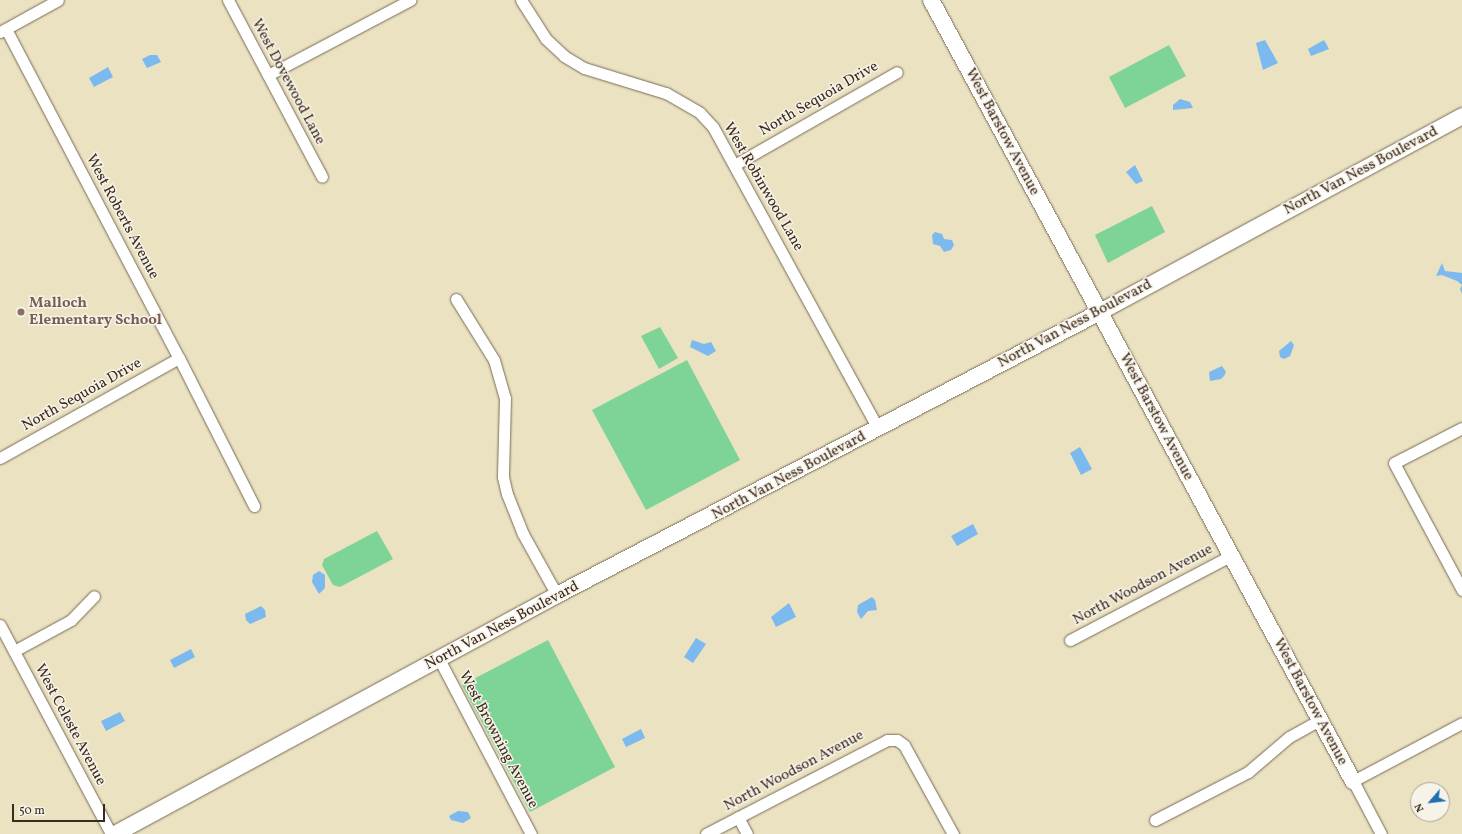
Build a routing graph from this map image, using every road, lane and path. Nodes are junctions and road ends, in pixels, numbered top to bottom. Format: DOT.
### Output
graph roads {
  1 [pos="58,0"];
  2 [pos="228,0"];
  3 [pos="410,0"];
  4 [pos="521,0"];
  5 [pos="931,0"];
  6 [pos="3,30"];
  7 [pos="897,72"];
  8 [pos="268,75"];
  9 [pos="1462,116"];
  10 [pos="736,164"];
  11 [pos="322,177"];
  12 [pos="456,299"];
  13 [pos="1100,312"];
  14 [pos="180,358"];
  15 [pos="1462,428"];
  16 [pos="878,429"];
  17 [pos="0,458"];
  18 [pos="254,506"];
  19 [pos="1230,556"];
  20 [pos="1462,590"];
  21 [pos="557,595"];
  22 [pos="94,596"];
  23 [pos="0,625"];
  24 [pos="1070,640"];
  25 [pos="14,651"];
  26 [pos="439,659"];
  27 [pos="1320,720"];
  28 [pos="1462,723"];
  29 [pos="1353,781"];
  30 [pos="738,817"];
  31 [pos="1155,820"];
  32 [pos="111,834"];
  33 [pos="115,834"];
  34 [pos="531,834"];
  35 [pos="706,834"];
  36 [pos="747,834"];
  37 [pos="953,834"];
  38 [pos="1381,834"];
  1 -- 6 [label="street"];
  2 -- 8 [label="street, West Dovewood Lane"];
  3 -- 8 [label="street"];
  4 -- 10 [label="street, West Robinwood Lane"];
  5 -- 13 [label="street, West Barstow Avenue"];
  6 -- 14 [label="street, West Roberts Avenue"];
  7 -- 10 [label="street, North Sequoia Drive"];
  8 -- 11 [label="street, West Dovewood Lane"];
  9 -- 13 [label="street, North Van Ness Boulevard"];
  10 -- 16 [label="street, West Robinwood Lane"];
  12 -- 21 [label="street"];
  13 -- 16 [label="street, North Van Ness Boulevard"];
  13 -- 19 [label="street, West Barstow Avenue"];
  14 -- 17 [label="street, North Sequoia Drive"];
  14 -- 18 [label="street, West Roberts Avenue"];
  15 -- 20 [label="street"];
  16 -- 21 [label="street, North Van Ness Boulevard"];
  19 -- 24 [label="street, North Woodson Avenue"];
  19 -- 27 [label="street, West Barstow Avenue"];
  21 -- 26 [label="street, North Van Ness Boulevard"];
  22 -- 25 [label="street"];
  23 -- 25 [label="street, West Celeste Avenue"];
  25 -- 32 [label="street, West Celeste Avenue"];
  26 -- 33 [label="street, North Van Ness Boulevard"];
  26 -- 34 [label="street, West Browning Avenue"];
  27 -- 29 [label="street, West Barstow Avenue"];
  27 -- 31 [label="street"];
  28 -- 29 [label="street"];
  29 -- 38 [label="street, West Barstow Avenue"];
  30 -- 35 [label="street, North Woodson Avenue"];
  30 -- 36 [label="street"];
  30 -- 37 [label="street, North Woodson Avenue"];
}
